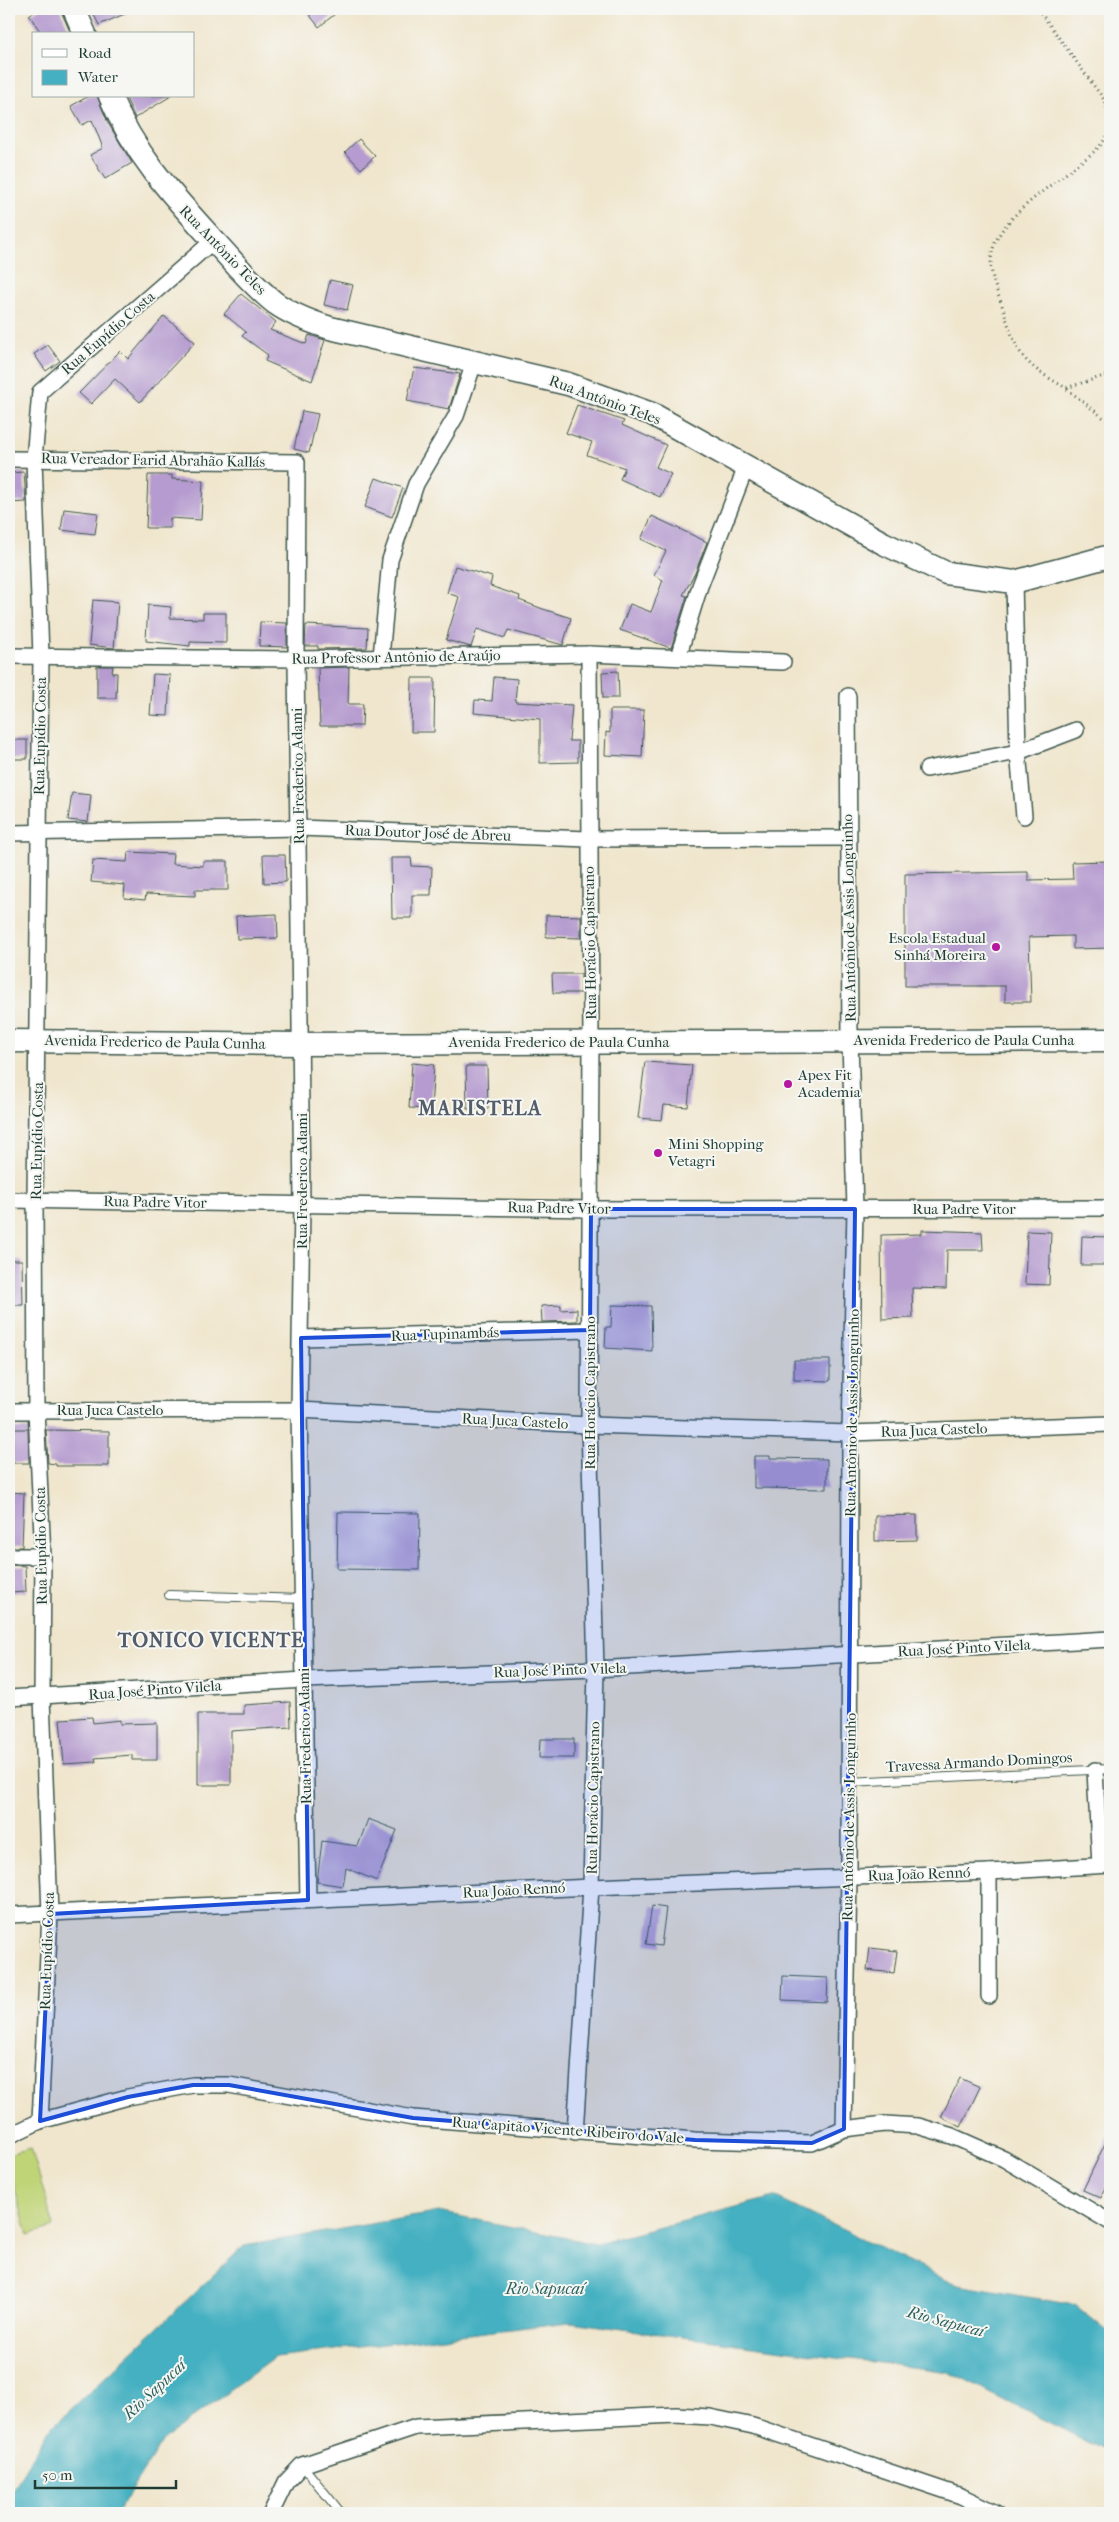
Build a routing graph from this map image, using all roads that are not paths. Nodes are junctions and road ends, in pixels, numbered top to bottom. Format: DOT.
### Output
graph roads {
  1 [pos="74,9"];
  2 [pos="84,32"];
  3 [pos="111,98"];
  4 [pos="214,240"];
  5 [pos="474,363"];
  6 [pos="34,458"];
  7 [pos="9,459"];
  8 [pos="296,462"];
  9 [pos="746,467"];
  10 [pos="1110,556"];
  11 [pos="1014,582"];
  12 [pos="589,654"];
  13 [pos="9,656"];
  14 [pos="41,656"];
  15 [pos="382,657"];
  16 [pos="678,657"];
  17 [pos="296,659"];
  18 [pos="783,662"];
  19 [pos="848,696"];
  20 [pos="1076,730"];
  21 [pos="1018,752"];
  22 [pos="927,769"];
  23 [pos="1024,816"];
  24 [pos="299,828"];
  25 [pos="38,832"];
  26 [pos="9,833"];
  27 [pos="848,838"];
  28 [pos="588,840"];
  29 [pos="38,1040"];
  30 [pos="1110,1040"];
  31 [pos="9,1041"];
  32 [pos="850,1041"];
  33 [pos="591,1042"];
  34 [pos="302,1044"];
  35 [pos="35,1199"];
  36 [pos="9,1200"];
  37 [pos="302,1205"];
  38 [pos="590,1208"];
  39 [pos="1110,1208"];
  40 [pos="854,1209"];
  41 [pos="590,1330"];
  42 [pos="301,1338"];
  43 [pos="9,1410"];
  44 [pos="36,1410"];
  45 [pos="299,1410"];
  46 [pos="1110,1424"];
  47 [pos="588,1425"];
  48 [pos="850,1433"];
  49 [pos="9,1556"];
  50 [pos="43,1556"];
  51 [pos="169,1595"];
  52 [pos="303,1599"];
  53 [pos="1110,1639"];
  54 [pos="851,1654"];
  55 [pos="596,1670"];
  56 [pos="304,1680"];
  57 [pos="42,1697"];
  58 [pos="9,1698"];
  59 [pos="1110,1769"];
  60 [pos="1094,1770"];
  61 [pos="849,1782"];
  62 [pos="1105,1865"];
  63 [pos="989,1872"];
  64 [pos="849,1876"];
  65 [pos="591,1887"];
  66 [pos="308,1900"];
  67 [pos="50,1914"];
  68 [pos="9,1915"];
  69 [pos="989,1996"];
  70 [pos="40,2121"];
  71 [pos="844,2129"];
  72 [pos="575,2132"];
  73 [pos="9,2136"];
  74 [pos="1110,2222"];
  75 [pos="302,2465"];
  76 [pos="270,2513"];
  77 [pos="341,2513"];
  78 [pos="996,2513"];
  1 -- 2 [label="main road"];
  3 -- 4 [label="main road, Rua Antônio Teles"];
  4 -- 5 [label="main road, Rua Antônio Teles"];
  4 -- 6 [label="street, Rua Eupídio Costa"];
  5 -- 9 [label="main road, Rua Antônio Teles"];
  5 -- 15 [label="street"];
  6 -- 7 [label="street, Rua Vereador Farid Abrahão Kallás"];
  6 -- 8 [label="street, Rua Vereador Farid Abrahão Kallás"];
  6 -- 14 [label="street, Rua Eupídio Costa"];
  8 -- 17 [label="street, Rua Frederico Adami"];
  9 -- 11 [label="main road, Rua Antônio Teles"];
  9 -- 16 [label="street"];
  10 -- 11 [label="main road, Rua Antônio Teles"];
  11 -- 21 [label="street"];
  12 -- 15 [label="street, Rua Professor Antônio de Araújo"];
  12 -- 16 [label="street, Rua Professor Antônio de Araújo"];
  12 -- 28 [label="street, Rua Horácio Capistrano"];
  13 -- 14 [label="street, Rua Professor Antônio de Araújo"];
  14 -- 17 [label="street, Rua Professor Antônio de Araújo"];
  14 -- 25 [label="street, Rua Eupídio Costa"];
  15 -- 17 [label="street, Rua Professor Antônio de Araújo"];
  16 -- 18 [label="street, Rua Professor Antônio de Araújo"];
  17 -- 24 [label="street, Rua Frederico Adami"];
  19 -- 27 [label="street, Rua Antônio de Assis Longuinho"];
  20 -- 21 [label="street"];
  21 -- 22 [label="street"];
  21 -- 23 [label="street"];
  24 -- 25 [label="street, Rua Doutor José de Abreu"];
  24 -- 28 [label="street, Rua Doutor José de Abreu"];
  24 -- 34 [label="street, Rua Frederico Adami"];
  25 -- 26 [label="street, Rua Doutor José de Abreu"];
  25 -- 29 [label="street, Rua Eupídio Costa"];
  27 -- 28 [label="street, Rua Doutor José de Abreu"];
  27 -- 32 [label="street, Rua Antônio de Assis Longuinho"];
  28 -- 33 [label="street, Rua Horácio Capistrano"];
  29 -- 31 [label="main road, Avenida Frederico de Paula Cunha"];
  29 -- 34 [label="main road, Avenida Frederico de Paula Cunha"];
  29 -- 35 [label="street, Rua Eupídio Costa"];
  30 -- 32 [label="main road, Avenida Frederico de Paula Cunha"];
  32 -- 33 [label="main road, Avenida Frederico de Paula Cunha"];
  32 -- 40 [label="street, Rua Antônio de Assis Longuinho"];
  33 -- 34 [label="main road, Avenida Frederico de Paula Cunha"];
  33 -- 38 [label="street, Rua Horácio Capistrano"];
  34 -- 37 [label="street, Rua Frederico Adami"];
  35 -- 36 [label="street, Rua Padre Vitor"];
  35 -- 37 [label="street, Rua Padre Vitor"];
  35 -- 44 [label="street, Rua Eupídio Costa"];
  37 -- 38 [label="street, Rua Padre Vitor"];
  37 -- 42 [label="street, Rua Frederico Adami"];
  38 -- 40 [label="street, Rua Padre Vitor"];
  38 -- 41 [label="street, Rua Horácio Capistrano"];
  39 -- 40 [label="street, Rua Padre Vitor"];
  40 -- 48 [label="street, Rua Antônio de Assis Longuinho"];
  41 -- 42 [label="street, Rua Tupinambás"];
  41 -- 47 [label="street, Rua Horácio Capistrano"];
  42 -- 45 [label="street, Rua Frederico Adami"];
  43 -- 44 [label="street, Rua Juca Castelo"];
  44 -- 45 [label="street, Rua Juca Castelo"];
  44 -- 50 [label="street, Rua Eupídio Costa"];
  45 -- 47 [label="street, Rua Juca Castelo"];
  45 -- 52 [label="street, Rua Frederico Adami"];
  46 -- 48 [label="street, Rua Juca Castelo"];
  47 -- 48 [label="street, Rua Juca Castelo"];
  47 -- 55 [label="street, Rua Horácio Capistrano"];
  48 -- 54 [label="street, Rua Antônio de Assis Longuinho"];
  49 -- 50 [label="street"];
  50 -- 57 [label="street, Rua Eupídio Costa"];
  51 -- 52 [label="lane"];
  52 -- 56 [label="street, Rua Frederico Adami"];
  53 -- 54 [label="street, Rua José Pinto Vilela"];
  54 -- 55 [label="street, Rua José Pinto Vilela"];
  54 -- 61 [label="street, Rua Antônio de Assis Longuinho"];
  55 -- 56 [label="street, Rua José Pinto Vilela"];
  55 -- 65 [label="street, Rua Horácio Capistrano"];
  56 -- 57 [label="street, Rua José Pinto Vilela"];
  56 -- 66 [label="street, Rua Frederico Adami"];
  57 -- 58 [label="street, Rua José Pinto Vilela"];
  57 -- 67 [label="street, Rua Eupídio Costa"];
  59 -- 60 [label="lane, Travessa Armando Domingos"];
  60 -- 61 [label="lane, Travessa Armando Domingos"];
  60 -- 62 [label="street"];
  61 -- 64 [label="street, Rua Antônio de Assis Longuinho"];
  62 -- 63 [label="street, Rua João Rennó"];
  63 -- 64 [label="street, Rua João Rennó"];
  63 -- 69 [label="street"];
  64 -- 65 [label="street, Rua João Rennó"];
  64 -- 71 [label="street, Rua Antônio de Assis Longuinho"];
  65 -- 66 [label="street, Rua João Rennó"];
  65 -- 72 [label="street, Rua Horácio Capistrano"];
  66 -- 67 [label="street, Rua João Rennó"];
  67 -- 68 [label="street, Rua João Rennó"];
  67 -- 70 [label="street, Rua Eupídio Costa"];
  70 -- 72 [label="street, Rua Capitão Vicente Ribeiro do Vale"];
  70 -- 73 [label="street, Rua Capitão Vicente Ribeiro do Vale"];
  71 -- 72 [label="street, Rua Capitão Vicente Ribeiro do Vale"];
  71 -- 74 [label="street, Rua Capitão Vicente Ribeiro do Vale"];
  75 -- 76 [label="street"];
  75 -- 77 [label="lane"];
  75 -- 78 [label="street"];
}
